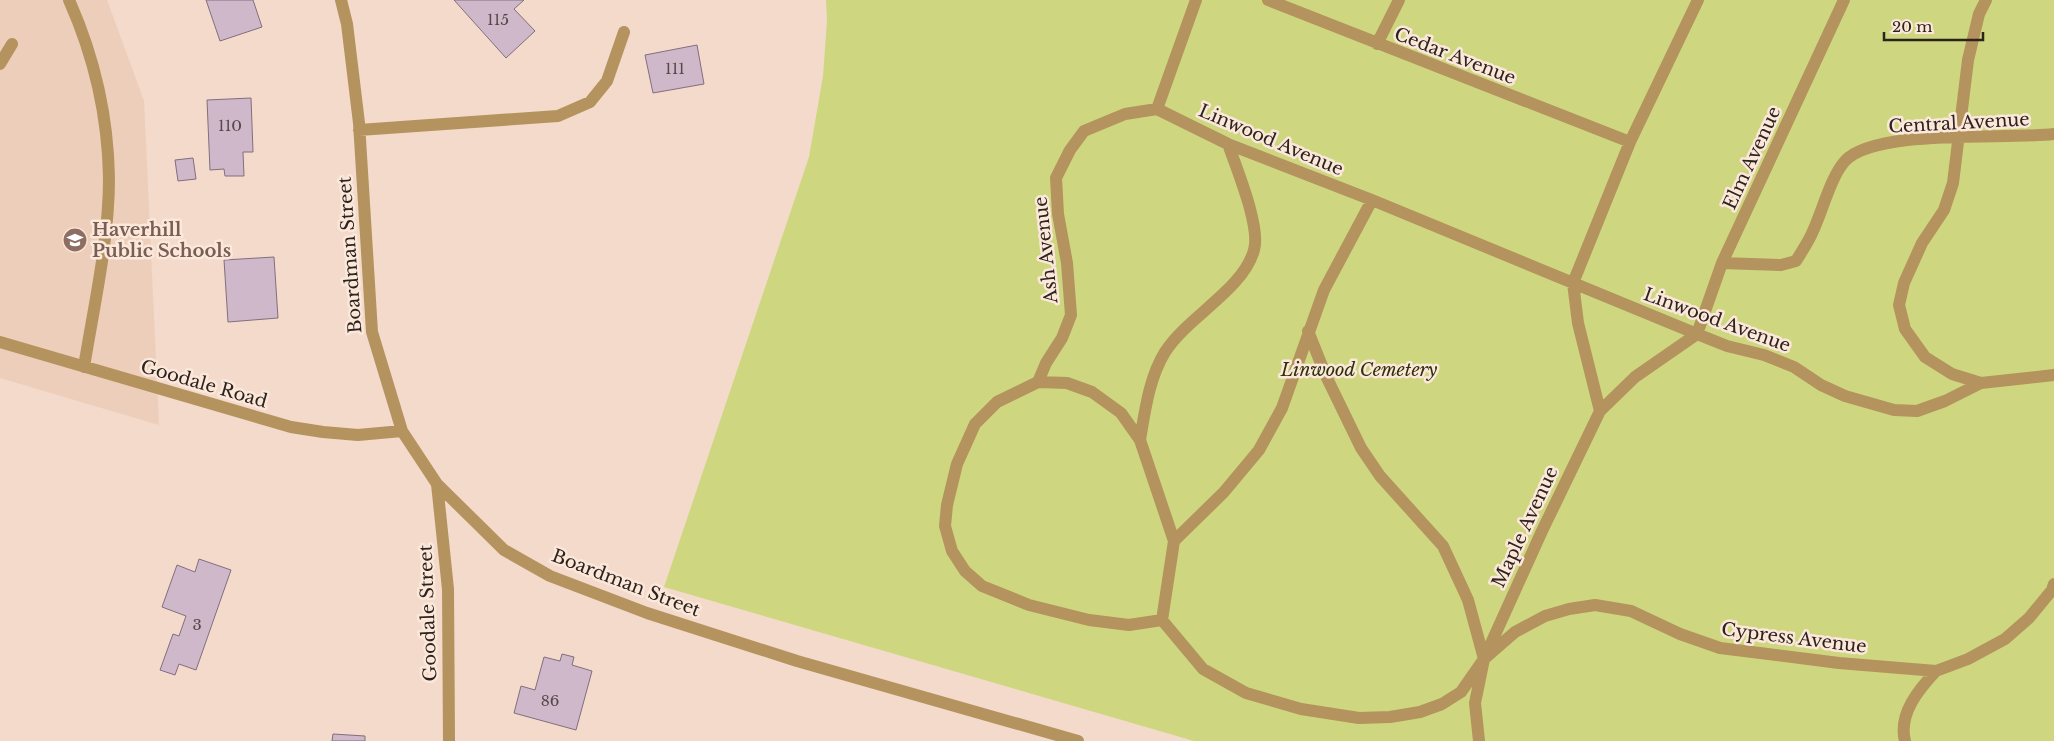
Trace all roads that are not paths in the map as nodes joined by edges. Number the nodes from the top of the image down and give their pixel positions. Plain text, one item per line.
1 (70, 0) edge
2 (341, 0) edge
3 (1196, 0) edge
4 (1268, 0) edge
5 (1399, 0) edge
6 (1698, 0) edge
7 (1844, 0) edge
8 (1986, 0) edge
9 (624, 32) dead end
10 (12, 44) dead end
11 (1377, 44) junction
12 (0, 64) edge
13 (1157, 110) junction
14 (359, 130) junction
15 (2054, 134) edge
16 (1959, 137) junction
17 (1630, 142) junction
18 (1228, 144) junction
19 (1372, 200) junction
20 (1722, 263) junction
21 (1573, 283) junction
22 (1308, 331) junction
23 (1697, 334) junction
24 (0, 342) edge
25 (84, 368) junction
26 (2054, 375) edge
27 (1038, 382) junction
28 (1981, 382) junction
29 (1600, 411) junction
30 (402, 431) junction
31 (1140, 440) junction
32 (437, 484) junction
33 (1174, 541) junction
34 (2054, 584) edge
35 (1162, 620) junction
36 (1484, 659) junction
37 (1936, 671) junction
38 (449, 741) edge
39 (1078, 741) edge
40 (1479, 741) edge
41 (1905, 741) edge

1 - 25 street
2 - 14 street, Boardman Street
3 - 13 street
4 - 11 street, Cedar Avenue
5 - 11 street
6 - 17 street
7 - 20 street, Elm Avenue
8 - 16 street
9 - 14 street
10 - 12 street
11 - 17 street, Cedar Avenue
13 - 18 street, Linwood Avenue
13 - 27 street, Ash Avenue
14 - 30 street, Boardman Street
15 - 16 street, Central Avenue
16 - 20 street, Central Avenue
16 - 28 street
17 - 21 street
18 - 19 street, Linwood Avenue
18 - 31 street
19 - 21 street, Linwood Avenue
19 - 22 street
20 - 23 street, Elm Avenue
21 - 23 street, Linwood Avenue
21 - 29 street
22 - 33 street
22 - 36 street
23 - 28 street, Linwood Avenue
23 - 29 street, Maple Avenue
24 - 25 street, Goodale Road
25 - 30 street, Goodale Road
26 - 28 street, Linwood Avenue
27 - 31 street
27 - 35 street
29 - 36 street, Maple Avenue
30 - 32 street, Boardman Street
31 - 33 street
32 - 38 street, Goodale Street
32 - 39 street, Boardman Street
33 - 35 street
34 - 37 street, Cypress Avenue
35 - 36 street
36 - 37 street, Cypress Avenue
36 - 40 street
37 - 41 street, Cypress Avenue

